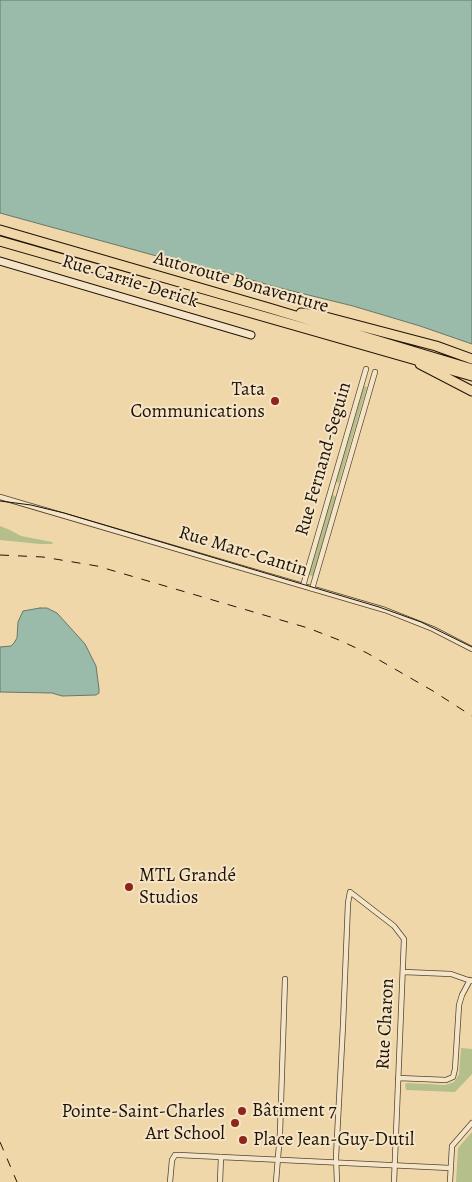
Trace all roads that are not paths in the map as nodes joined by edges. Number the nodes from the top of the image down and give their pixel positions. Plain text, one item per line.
1 (0, 230) edge
2 (0, 241) edge
3 (0, 261) edge
4 (269, 308) junction
5 (251, 335) dead end
6 (409, 357) junction
7 (472, 359) edge
8 (472, 368) edge
9 (366, 369) dead end
10 (375, 372) dead end
11 (472, 376) edge
12 (472, 392) edge
13 (0, 497) edge
14 (304, 586) junction
15 (312, 589) junction
16 (472, 648) edge
17 (404, 972) junction
18 (285, 979) dead end
19 (471, 981) edge
20 (398, 1078) junction
21 (472, 1124) edge
22 (221, 1157) junction
23 (277, 1160) junction
24 (336, 1162) junction
25 (394, 1166) junction
26 (450, 1168) junction
27 (170, 1182) edge
28 (220, 1182) edge
29 (276, 1182) edge
30 (337, 1182) edge
31 (394, 1182) edge
32 (450, 1182) edge

1 - 4 highway, Autoroute Bonaventure
2 - 6 highway, Autoroute Bonaventure
3 - 5 street, Rue Carrie-Derick
4 - 7 highway
4 - 8 highway, Autoroute Bonaventure
6 - 11 highway, Autoroute Bonaventure
6 - 12 highway
9 - 14 street, Rue Fernand-Seguin
10 - 15 street, Rue Fernand-Seguin
13 - 14 street, Rue Marc-Cantin
14 - 15 street, Rue Marc-Cantin
15 - 16 street, Rue Marc-Cantin
17 - 19 street
17 - 20 street, Rue Charon
17 - 24 street, Rue Charon
18 - 23 street
19 - 20 street
20 - 25 street, Rue Charon
21 - 26 street
22 - 23 street
22 - 27 street
22 - 28 street
23 - 24 street
23 - 29 street
24 - 25 street
24 - 30 street
25 - 26 street
25 - 31 street, Rue Charon
26 - 32 street

